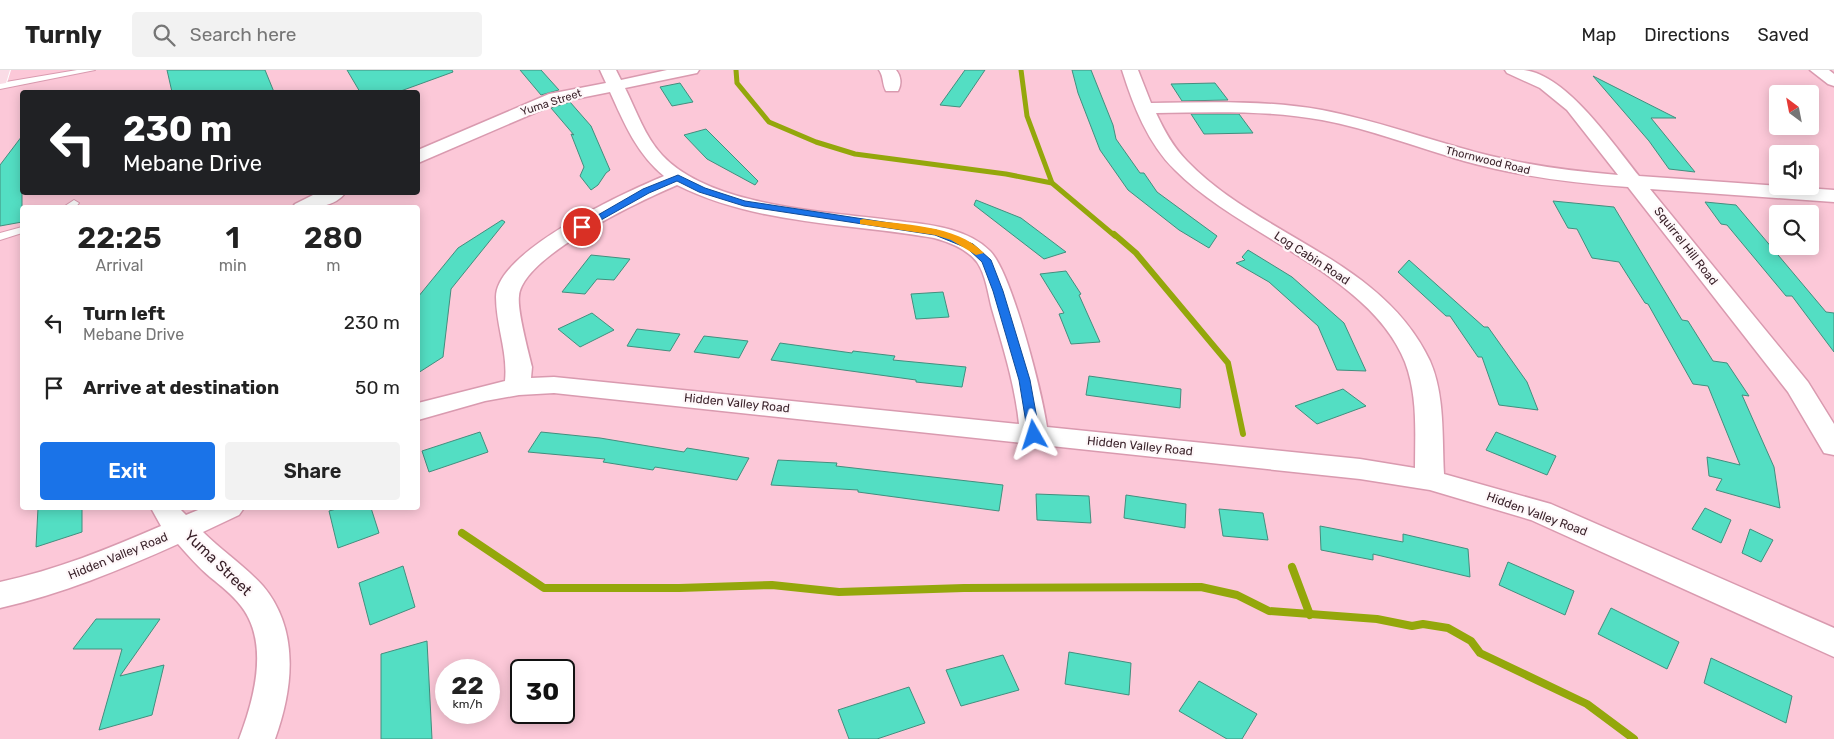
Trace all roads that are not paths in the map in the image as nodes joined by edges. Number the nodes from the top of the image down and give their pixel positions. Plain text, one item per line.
1 (2, 70) edge
2 (91, 70) edge
3 (691, 70) edge
4 (887, 70) edge
5 (1130, 70) edge
6 (1513, 70) edge
7 (1818, 70) edge
8 (612, 77) edge
9 (0, 79) edge
10 (1834, 81) edge
11 (0, 86) edge
12 (892, 88) dead end
13 (1146, 108) junction
14 (420, 156) edge
15 (678, 178) junction
16 (1635, 182) junction
17 (330, 195) edge
18 (1834, 196) edge
19 (308, 205) edge
20 (20, 231) edge
21 (0, 237) edge
22 (517, 386) junction
23 (420, 411) edge
24 (1034, 435) junction
25 (1834, 446) edge
26 (1430, 480) junction
27 (219, 510) edge
28 (174, 519) edge
29 (1, 596) edge
30 (1834, 643) edge
31 (257, 739) edge

1 - 9 main road
2 - 11 lane
3 - 8 street, Yuma Street
4 - 12 street
5 - 13 street, Log Cabin Road
6 - 16 street, Squirrel Hill Road
7 - 10 street
8 - 14 street, Yuma Street
8 - 15 street
13 - 16 street, Thornwood Road
13 - 26 street, Log Cabin Road
15 - 22 street
15 - 24 street
16 - 18 street, Thornwood Road
16 - 25 street, Squirrel Hill Road
17 - 19 street
20 - 21 lane
22 - 23 street, Hidden Valley Road
22 - 24 street, Hidden Valley Road
24 - 26 street, Hidden Valley Road
26 - 30 street, Hidden Valley Road
27 - 28 street, Hidden Valley Road
28 - 29 street, Hidden Valley Road
28 - 31 street, Yuma Street

